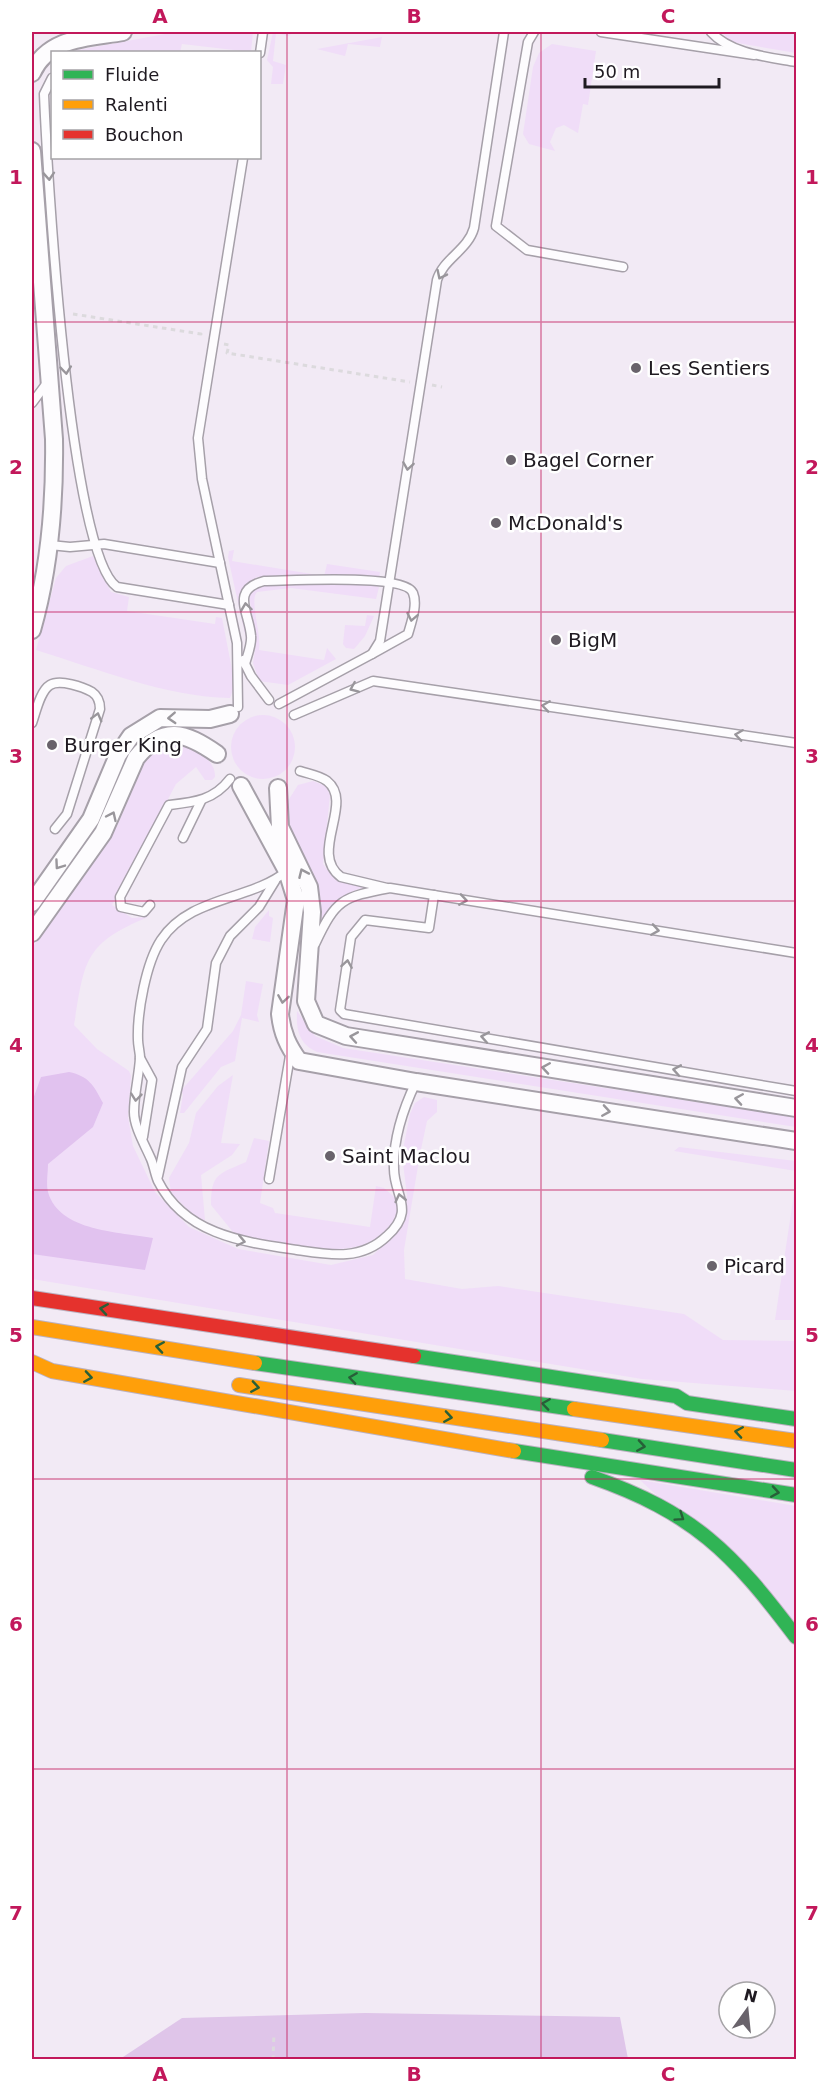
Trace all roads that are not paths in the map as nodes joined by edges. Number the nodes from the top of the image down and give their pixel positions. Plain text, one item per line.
1 (123, 32) edge
2 (263, 32) edge
3 (504, 32) edge
4 (534, 32) edge
5 (601, 32) edge
6 (711, 32) edge
7 (260, 51) edge
8 (754, 55) junction
9 (33, 62) edge
10 (796, 62) edge
11 (51, 80) edge
12 (32, 151) edge
13 (243, 159) edge
14 (623, 267) dead end
15 (50, 380) junction
16 (32, 403) edge
17 (94, 544) junction
18 (50, 545) junction
19 (220, 563) junction
20 (390, 583) junction
21 (229, 605) junction
22 (32, 630) edge
23 (237, 644) junction
24 (372, 654) junction
25 (245, 664) junction
26 (269, 700) dead end
27 (279, 704) dead end
28 (234, 710) joint
29 (294, 715) dead end
30 (32, 723) edge
31 (796, 743) edge
32 (217, 754) dead end
33 (300, 771) dead end
34 (235, 782) joint
35 (278, 788) dead end
36 (201, 801) junction
37 (55, 829) dead end
38 (183, 838) dead end
39 (281, 876) junction
40 (390, 888) junction
41 (434, 895) junction
42 (32, 903) edge
43 (150, 905) dead end
44 (32, 933) edge
45 (311, 952) junction
46 (796, 953) edge
47 (291, 1050) junction
48 (140, 1057) junction
49 (416, 1082) junction
50 (796, 1091) edge
51 (796, 1108) edge
52 (142, 1140) junction
53 (796, 1141) edge
54 (269, 1179) dead end
55 (157, 1180) junction
56 (32, 1298) edge
57 (32, 1327) edge
58 (32, 1353) edge
59 (55, 1357) dead end
60 (32, 1362) edge
61 (220, 1382) dead end
62 (690, 1388) dead end
63 (676, 1396) junction
64 (796, 1419) edge
65 (796, 1441) edge
66 (530, 1454) junction
67 (796, 1470) edge
68 (796, 1495) edge
69 (796, 1637) edge

1 - 9 street
2 - 7 lane
3 -> 20 lane
4 - 14 lane
5 - 8 lane
6 - 8 lane
8 - 10 lane
11 -> 17 lane
12 - 15 street
13 - 19 lane
15 - 16 lane
15 - 18 street
17 - 18 lane
17 - 19 lane
17 - 21 lane
18 - 22 street
19 - 21 lane
20 - 24 lane
20 -> 24 lane
25 -> 20 lane
21 - 23 lane
23 - 25 lane
23 - 28 lane
24 - 27 lane
25 - 26 lane
28 -> 42 street
31 -> 29 lane
37 -> 30 lane
44 -> 32 street
33 - 40 lane
34 - 36 lane
34 - 39 street
45 -> 35 street
36 - 38 lane
36 - 43 lane
39 -> 47 street
39 - 48 lane
39 - 55 lane
40 - 41 lane
40 - 45 lane
41 -> 46 lane
50 -> 41 lane
51 -> 45 street
47 - 49 street
47 - 54 lane
48 -> 52 lane
48 - 52 lane
49 -> 53 street
55 -> 49 lane
52 - 55 lane
63 -> 56 highway
65 -> 57 highway
58 - 59 highway
60 -> 66 highway
61 -> 67 highway
62 - 63 highway
63 - 64 highway
66 -> 68 highway
66 -> 69 highway

